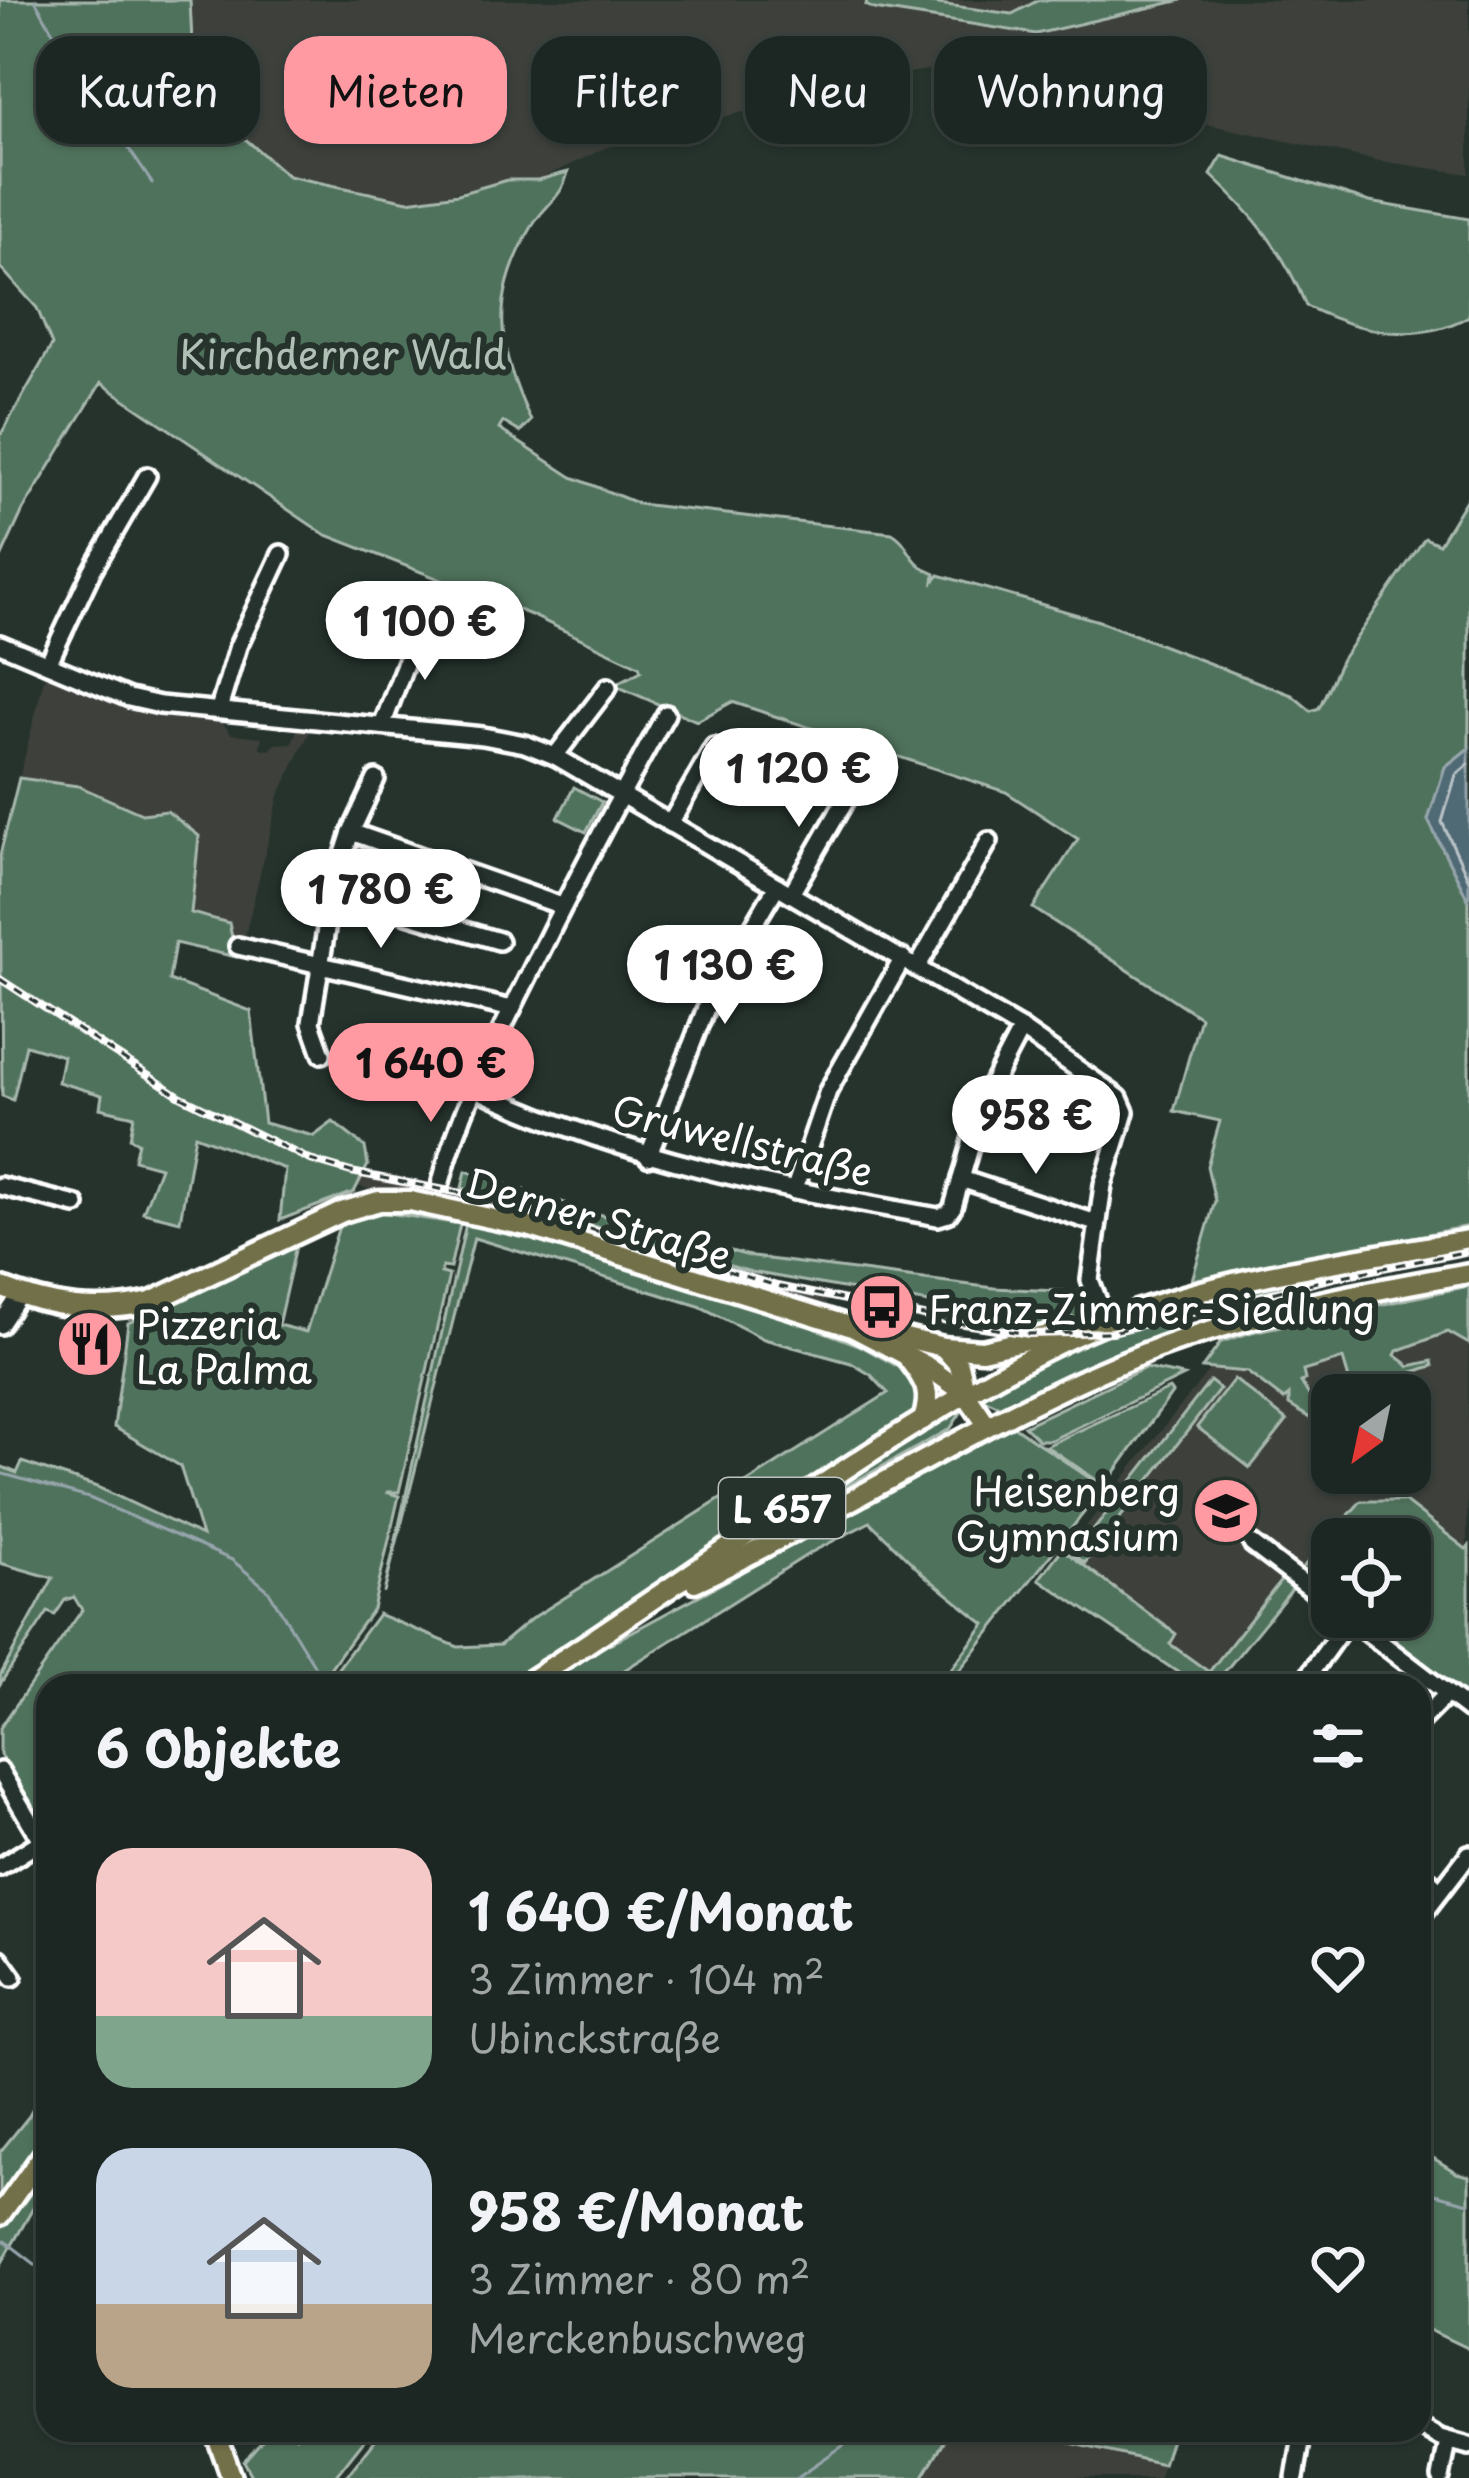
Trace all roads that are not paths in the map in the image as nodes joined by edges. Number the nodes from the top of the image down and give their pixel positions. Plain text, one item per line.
1 (146, 476) dead end
2 (281, 554) dead end
3 (421, 622) dead end
4 (0, 644) edge
5 (47, 664) junction
6 (608, 687) dead end
7 (220, 710) junction
8 (666, 714) dead end
9 (382, 726) junction
10 (714, 747) dead end
11 (555, 756) junction
12 (376, 779) dead end
13 (850, 792) dead end
14 (619, 794) junction
15 (670, 824) junction
16 (351, 832) junction
17 (989, 841) dead end
18 (784, 890) junction
19 (332, 892) junction
20 (562, 906) junction
21 (499, 941) dead end
22 (238, 946) dead end
23 (910, 962) junction
24 (322, 964) junction
25 (512, 1009) junction
26 (1021, 1029) junction
27 (322, 1054) dead end
28 (474, 1088) junction
29 (648, 1157) junction
30 (961, 1179) junction
31 (441, 1181) dead end
32 (0, 1186) edge
33 (794, 1190) junction
34 (76, 1205) dead end
35 (1096, 1222) junction
36 (1469, 1240) edge
37 (1469, 1273) edge
38 (0, 1287) edge
39 (20, 1295) junction
40 (1106, 1322) junction
41 (0, 1325) edge
42 (852, 1328) junction
43 (944, 1347) junction
44 (903, 1353) junction
45 (966, 1394) junction
46 (923, 1420) junction
47 (987, 1425) junction
48 (1252, 1544) dead end
49 (1311, 1589) edge
50 (648, 1605) junction
51 (1334, 1638) edge
52 (1374, 1638) edge
53 (541, 1674) edge
54 (1309, 1674) edge
55 (1422, 1674) edge
56 (1431, 1681) edge
57 (1448, 1694) junction
58 (1431, 1710) edge
59 (1469, 1710) edge
60 (0, 1771) edge
61 (36, 1831) edge
62 (36, 1850) edge
63 (1469, 1854) edge
64 (0, 1867) edge
65 (1431, 1882) edge
66 (1440, 1891) junction
67 (1431, 1903) edge
68 (0, 1959) edge
69 (13, 1977) dead end
70 (36, 2166) edge
71 (0, 2215) edge
72 (1431, 2432) edge
73 (1448, 2441) junction
74 (219, 2442) edge
75 (1301, 2442) edge
76 (1469, 2446) edge
77 (232, 2478) edge
78 (1295, 2478) edge
79 (1441, 2478) edge

1 - 5 street
2 - 7 street
3 - 9 street
4 - 5 street
5 - 7 street
6 - 11 street
7 - 9 street
8 - 14 street
9 - 11 street
10 - 15 street
11 - 14 street
12 - 16 street
13 - 18 street
14 - 15 street
14 - 20 street
15 - 18 street
16 - 19 street
16 - 20 street
17 - 23 street
18 - 23 street
18 - 29 street
19 - 21 street
19 - 24 street
20 - 25 street
22 - 24 street
23 - 26 street
23 - 33 street
24 - 25 street
24 - 27 street
25 - 28 street
26 - 30 street, Gruwellstraße
26 - 35 street
28 - 29 street, Gruwellstraße
28 - 31 street
29 - 33 street, Gruwellstraße
30 - 33 street, Gruwellstraße
30 - 35 street
32 - 34 street
35 - 40 street
36 - 40 main road
37 - 47 main road
38 - 39 main road, Derner Straße
39 - 41 street
39 - 42 main road, Derner Straße
40 - 43 main road
40 - 45 main road
42 - 43 main road
42 - 44 main road, Derner Straße
43 - 45 main road
44 - 45 main road, Derner Straße
44 - 46 main road
45 - 46 main road, L 657
45 - 47 main road
46 - 50 main road, L 657
47 - 50 main road, L 657
48 - 49 street
50 - 53 main road, L 657
51 - 54 street
52 - 55 street
56 - 57 street
57 - 58 street
57 - 59 street
60 - 61 street
62 - 64 street
63 - 66 street
65 - 66 street
66 - 67 street
68 - 69 street
70 - 71 main road
72 - 73 street
73 - 76 street
73 - 79 street
74 - 77 main road
75 - 78 street

